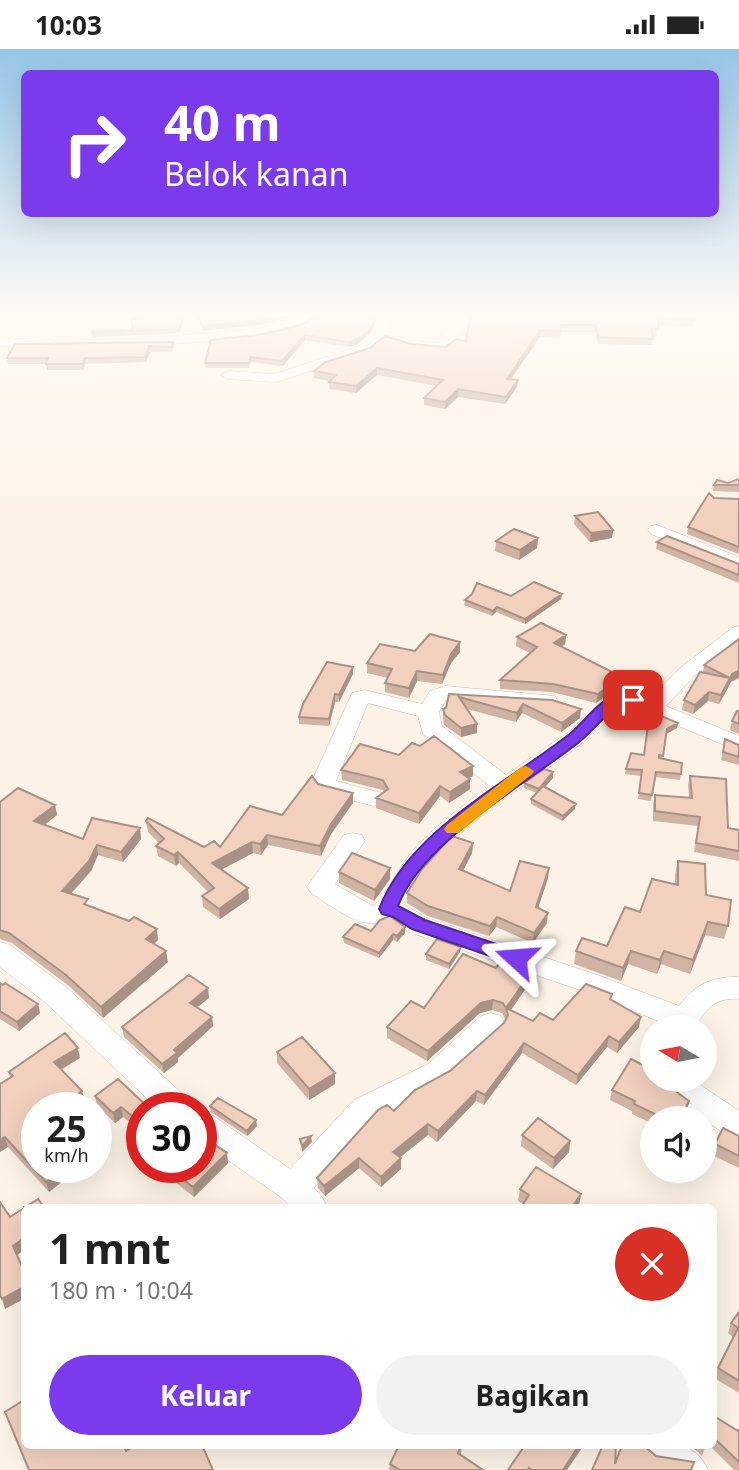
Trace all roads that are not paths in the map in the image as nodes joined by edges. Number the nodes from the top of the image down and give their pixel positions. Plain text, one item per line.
1 (657, 530) dead end
2 (739, 563) edge
3 (739, 632) edge
4 (652, 708) junction
5 (428, 712) junction
6 (601, 714) junction
7 (739, 744) edge
8 (505, 786) junction
9 (374, 798) edge
10 (353, 841) dead end
11 (388, 909) junction
12 (0, 952) edge
13 (739, 988) edge
14 (664, 1015) edge
15 (688, 1015) edge
16 (491, 1024) dead end
17 (160, 1092) edge
18 (688, 1092) edge
19 (739, 1127) edge
20 (217, 1136) edge
21 (302, 1198) edge
22 (656, 1449) edge
23 (689, 1470) edge

1 - 2 street
3 - 4 street
4 - 6 street
4 - 7 street
5 - 6 street
5 - 8 street
5 - 9 street
6 - 8 street
8 - 11 street
10 - 11 street
11 - 14 street
12 - 17 street
13 - 15 street
16 - 21 street
18 - 19 street
20 - 21 street
22 - 23 street

